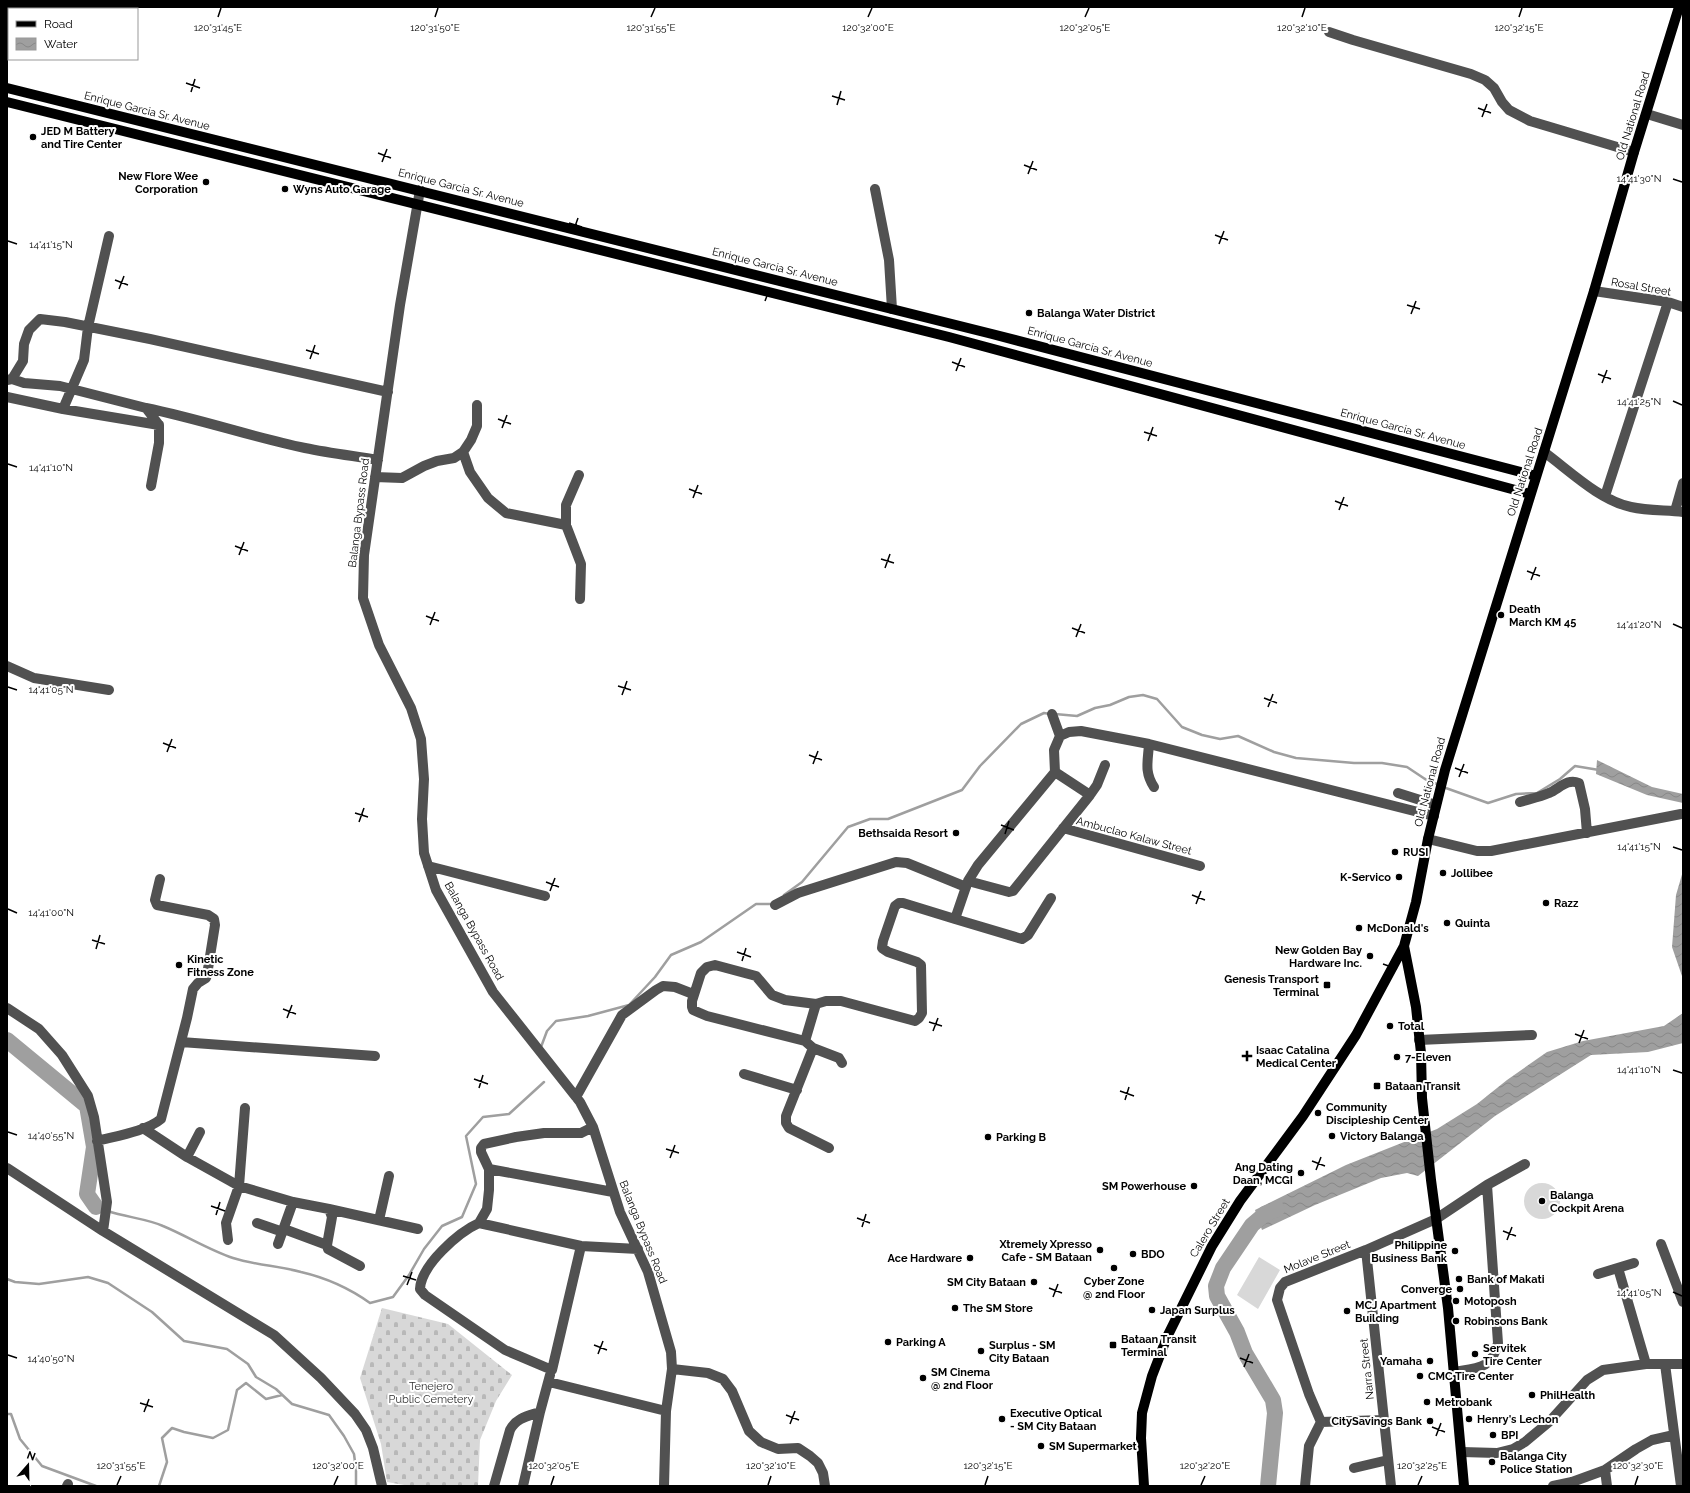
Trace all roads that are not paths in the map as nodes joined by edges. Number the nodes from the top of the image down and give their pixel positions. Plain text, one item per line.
1 (1679, 7) edge
2 (1329, 32) dead end
3 (7, 88) edge
4 (47, 98) junction
5 (7, 102) edge
6 (45, 111) junction
7 (1647, 114) junction
8 (1683, 125) edge
9 (1634, 152) junction
10 (875, 188) dead end
11 (420, 190) junction
12 (417, 205) junction
13 (109, 236) dead end
14 (1594, 291) junction
15 (1668, 302) junction
16 (1683, 307) edge
17 (892, 309) junction
18 (951, 324) junction
19 (88, 327) junction
20 (949, 338) junction
21 (10, 380) edge
22 (72, 390) junction
23 (388, 392) junction
24 (7, 397) edge
25 (477, 405) dead end
26 (146, 408) junction
27 (63, 409) junction
28 (159, 425) junction
29 (463, 452) junction
30 (1544, 452) junction
31 (378, 460) junction
32 (579, 475) dead end
33 (1536, 476) junction
34 (375, 477) junction
35 (1683, 483) edge
36 (151, 486) dead end
37 (1530, 494) junction
38 (1605, 496) junction
39 (1679, 512) edge
40 (566, 525) junction
41 (580, 599) dead end
42 (7, 666) edge
43 (109, 690) dead end
44 (1052, 714) dead end
45 (1060, 736) junction
46 (1149, 744) junction
47 (1105, 765) dead end
48 (1055, 772) junction
49 (1154, 787) dead end
50 (1398, 793) dead end
51 (1090, 795) junction
52 (1520, 802) dead end
53 (1436, 805) junction
54 (1681, 814) dead end
55 (1434, 816) junction
56 (1063, 828) junction
57 (1588, 833) junction
58 (1428, 839) junction
59 (428, 866) junction
60 (1200, 866) dead end
61 (160, 880) dead end
62 (967, 884) junction
63 (545, 896) dead end
64 (1051, 898) dead end
65 (775, 905) dead end
66 (955, 919) junction
67 (1404, 946) junction
68 (693, 994) junction
69 (816, 1004) junction
70 (7, 1008) edge
71 (1532, 1035) dead end
72 (1419, 1040) junction
73 (805, 1041) junction
74 (181, 1042) junction
75 (813, 1048) junction
76 (375, 1056) dead end
77 (842, 1063) dead end
78 (744, 1074) dead end
79 (797, 1090) junction
80 (576, 1097) junction
81 (245, 1108) dead end
82 (593, 1127) junction
83 (143, 1128) junction
84 (200, 1132) dead end
85 (97, 1141) junction
86 (830, 1148) dead end
87 (187, 1157) junction
88 (1525, 1164) dead end
89 (7, 1168) edge
90 (489, 1170) junction
91 (389, 1176) dead end
92 (1487, 1185) junction
93 (239, 1186) junction
94 (613, 1192) junction
95 (293, 1202) junction
96 (329, 1209) junction
97 (1436, 1219) junction
98 (379, 1220) junction
99 (479, 1223) junction
100 (257, 1224) dead end
101 (418, 1228) dead end
102 (283, 1230) junction
103 (103, 1231) junction
104 (228, 1240) dead end
105 (278, 1244) dead end
106 (1661, 1244) dead end
107 (327, 1245) junction
108 (581, 1246) junction
109 (638, 1249) junction
110 (1366, 1250) junction
111 (1634, 1263) dead end
112 (360, 1266) dead end
113 (1618, 1268) junction
114 (1598, 1274) dead end
115 (1683, 1302) edge
116 (1646, 1364) junction
117 (1664, 1364) junction
118 (1683, 1364) edge
119 (672, 1369) junction
120 (552, 1370) junction
121 (1454, 1372) junction
122 (549, 1382) junction
123 (666, 1411) junction
124 (540, 1412) junction
125 (1384, 1420) junction
126 (1321, 1422) junction
127 (1674, 1435) junction
128 (1462, 1452) junction
129 (1388, 1460) junction
130 (1354, 1468) dead end
131 (1605, 1470) junction
132 (382, 1486) edge
133 (494, 1486) edge
134 (523, 1486) edge
135 (664, 1486) edge
136 (825, 1486) edge
137 (1144, 1486) edge
138 (1305, 1486) edge
139 (1391, 1486) edge
140 (1464, 1486) edge
141 (1553, 1486) edge
142 (1607, 1486) edge
143 (1681, 1486) edge

1 - 7 main road, Old National Road
2 - 9 street
3 - 4 main road, Enrique Garcia Sr. Avenue
4 - 6 main road
4 - 11 main road, Enrique Garcia Sr. Avenue
5 - 6 main road
6 - 12 main road
7 - 8 street
7 - 9 main road, Old National Road
9 - 14 main road, Old National Road
10 - 17 street
11 - 12 street, Balanga Bypass Road
11 - 17 main road, Enrique Garcia Sr. Avenue
12 - 20 main road
12 - 23 street, Balanga Bypass Road
13 - 19 street
14 - 15 street, Rosal Street
14 - 30 main road, Old National Road
15 - 16 street, Rosal Street
15 - 38 street
17 - 18 main road, Enrique Garcia Sr. Avenue
18 - 20 main road
18 - 33 main road, Enrique Garcia Sr. Avenue
19 - 21 street
19 - 22 street
19 - 23 street
20 - 37 main road
21 - 22 street
22 - 26 street
22 - 27 street
23 - 31 street, Balanga Bypass Road
24 - 27 street
25 - 29 street
26 - 28 street
26 - 31 street
27 - 28 street
28 - 36 street
29 - 34 street
29 - 40 street
30 - 33 main road, Old National Road
30 - 38 street
31 - 34 street, Balanga Bypass Road
32 - 40 street
33 - 37 main road, Old National Road
34 - 59 street, Balanga Bypass Road
35 - 39 street
37 - 53 main road, Old National Road
38 - 39 street
40 - 41 street
42 - 43 street
44 - 45 street
45 - 46 street
45 - 48 street
46 - 49 street
46 - 55 street
47 - 51 street
48 - 51 street
48 - 62 street
50 - 53 street
51 - 56 street
52 - 57 street
53 - 55 main road, Old National Road
54 - 57 street
55 - 58 main road, Old National Road
56 - 60 street, Ambuclao Kalaw Street
56 - 62 street
57 - 58 street
58 - 67 main road, Old National Road
59 - 63 street
59 - 80 street, Balanga Bypass Road
61 - 74 street
62 - 65 street
62 - 66 street
64 - 66 street
66 - 69 street
67 - 72 main road
67 - 137 main road, Calero Street
68 - 69 street
68 - 73 street
68 - 80 street
69 - 73 street
70 - 85 street
71 - 72 street
72 - 97 main road
73 - 75 street
74 - 76 street
74 - 83 street
75 - 77 street
75 - 79 street
78 - 79 street
79 - 86 street
80 - 82 street, Balanga Bypass Road
81 - 93 street
82 - 90 street
82 - 94 street, Balanga Bypass Road
83 - 85 street
83 - 87 street
84 - 87 street
85 - 103 street
87 - 93 street
88 - 92 street, Molave Street
89 - 103 street
90 - 94 street
90 - 99 street
91 - 98 street
92 - 97 street, Molave Street
92 - 121 street
93 - 95 street
93 - 104 street
94 - 109 street, Balanga Bypass Road
95 - 96 street
95 - 102 street
96 - 98 street
96 - 107 street
97 - 110 street, Molave Street
97 - 121 main road
98 - 101 street
99 - 108 street
99 - 120 street
100 - 102 street
102 - 105 street
102 - 107 street
103 - 132 street
106 - 115 street
107 - 112 street
108 - 109 street
108 - 120 street
109 - 119 street, Balanga Bypass Road
110 - 125 street, Narra Street
110 - 126 street, Molave Street
111 - 113 street
113 - 114 street
113 - 116 street
116 - 117 street
116 - 128 street
117 - 118 street
117 - 127 street
119 - 123 street, Balanga Bypass Road
119 - 136 street
120 - 122 street
121 - 128 main road
122 - 123 street
122 - 124 street
123 - 135 street, Balanga Bypass Road
124 - 133 street
124 - 134 street
125 - 126 street
125 - 129 street, Narra Street
126 - 138 street
127 - 131 street
127 - 143 street
128 - 140 main road
129 - 130 street
129 - 139 street, Narra Street
131 - 141 street
131 - 142 street

